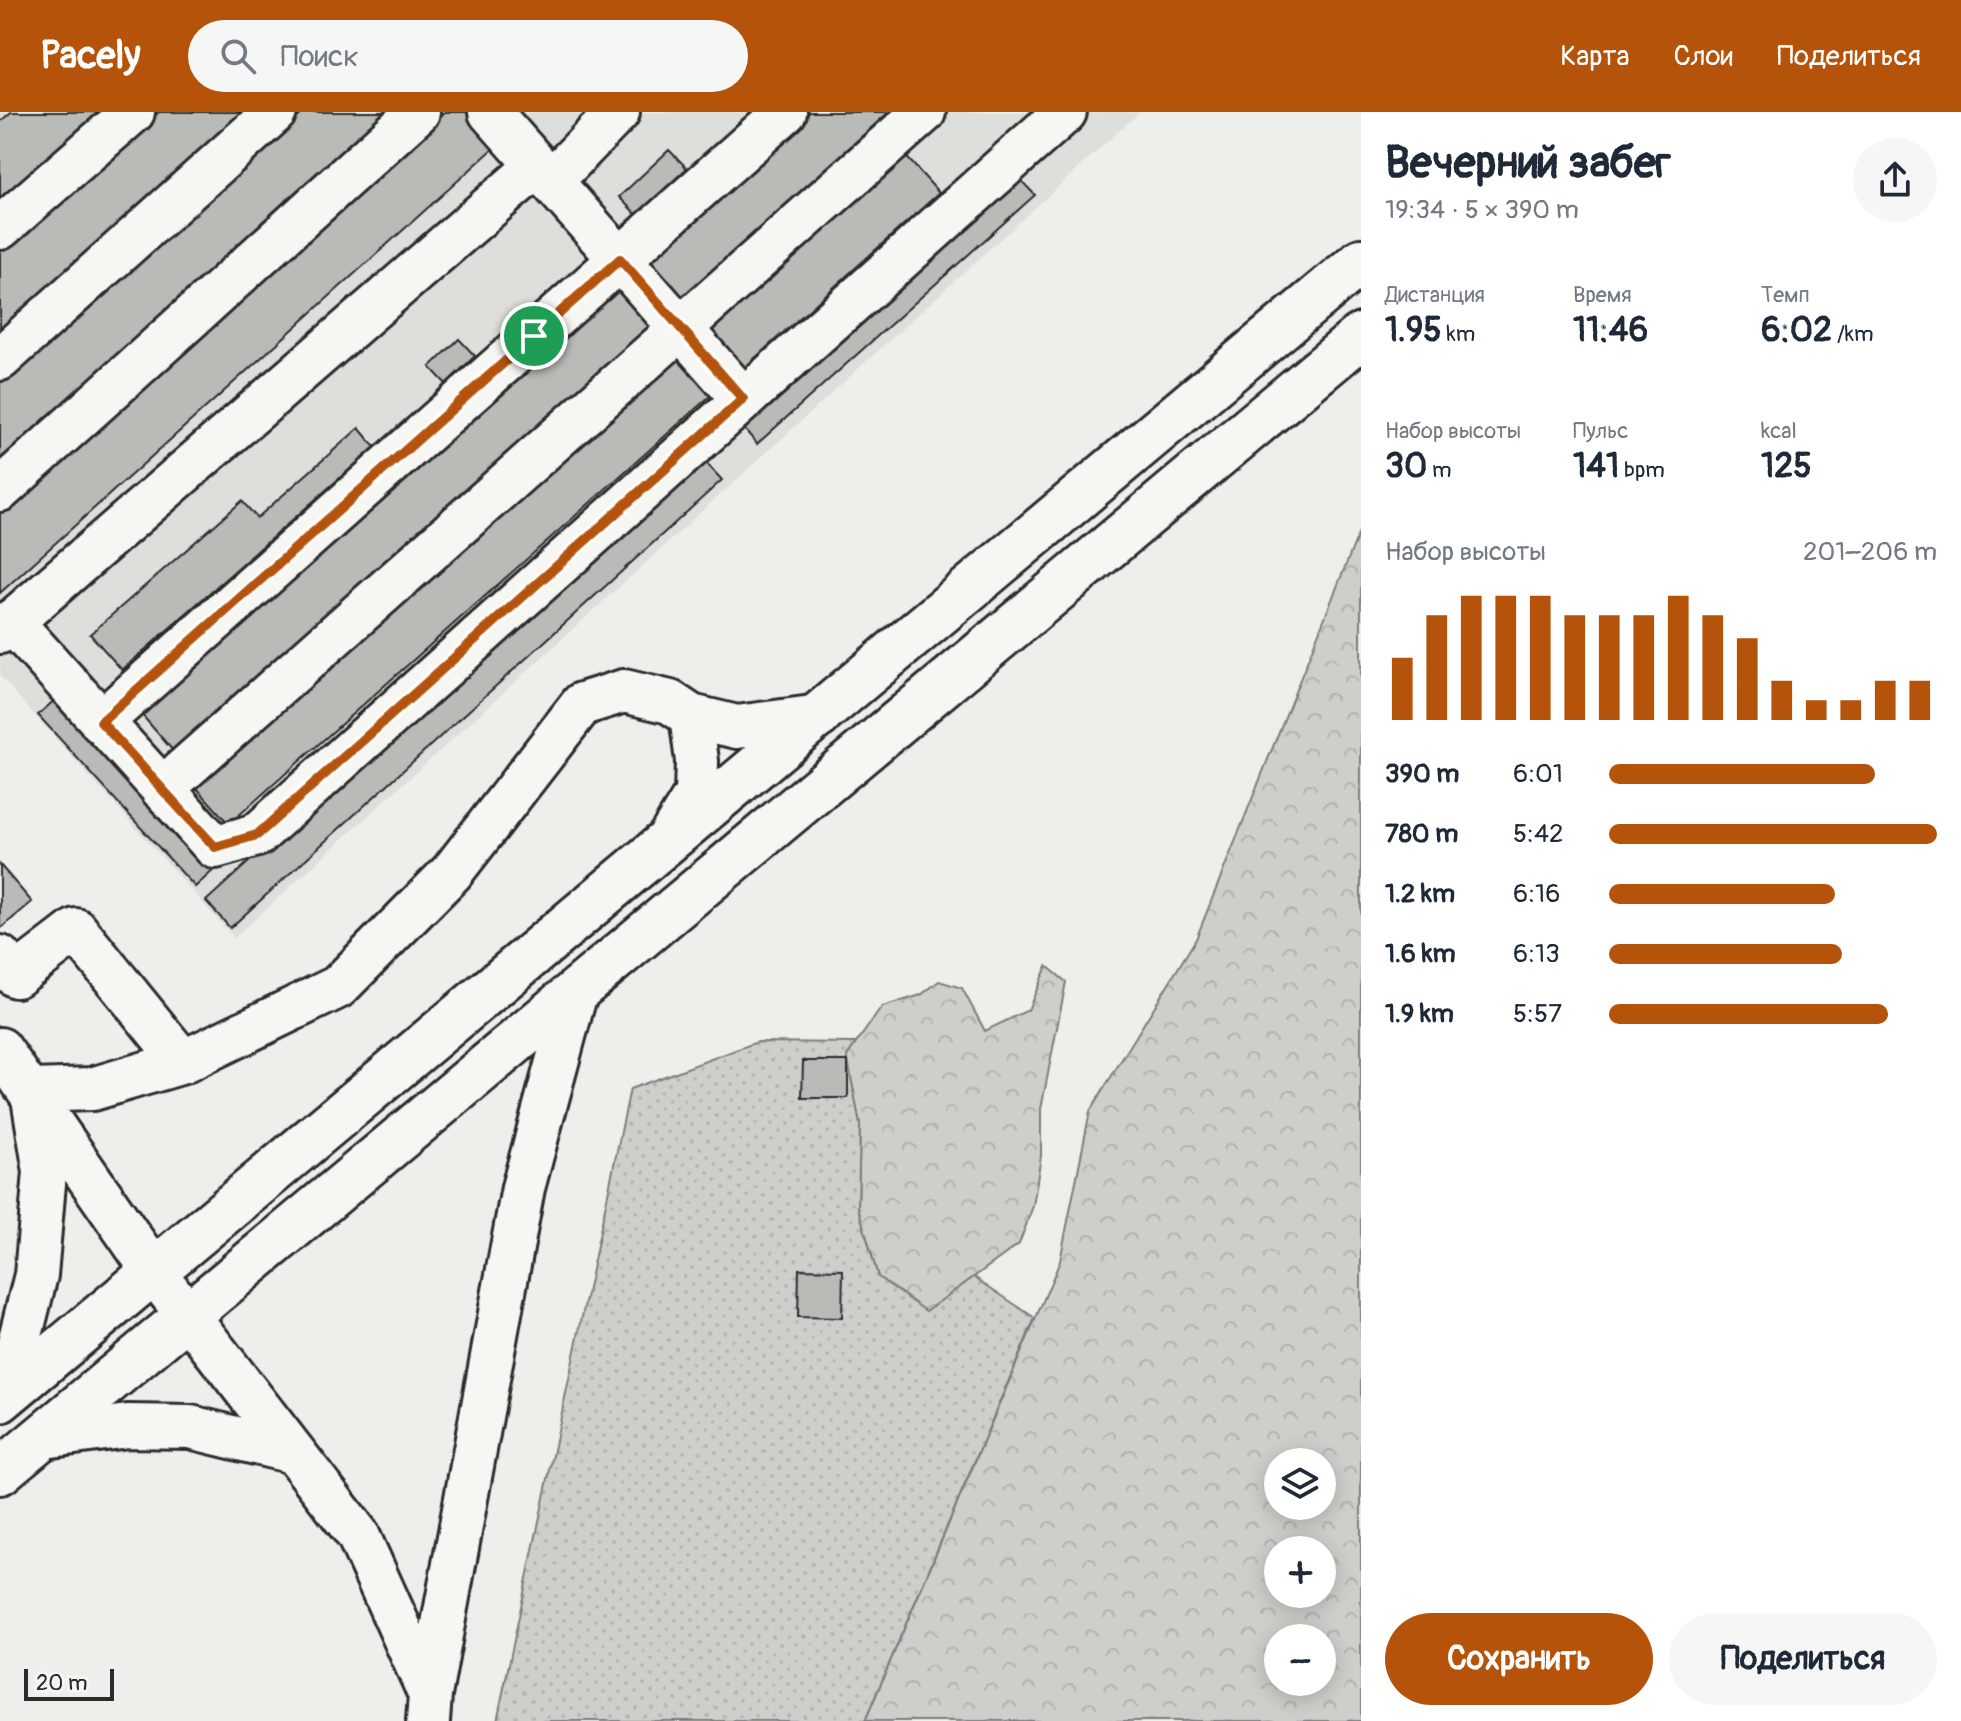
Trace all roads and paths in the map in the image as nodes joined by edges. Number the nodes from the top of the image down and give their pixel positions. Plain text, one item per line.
1 (133, 112) edge
2 (275, 112) edge
3 (418, 112) edge
4 (490, 112) edge
5 (618, 112) edge
6 (785, 112) edge
7 (924, 112) edge
8 (1065, 112) edge
9 (544, 173) junction
10 (0, 228) edge
11 (620, 259) junction
12 (1361, 261) edge
13 (680, 328) junction
14 (1361, 336) edge
15 (0, 359) edge
16 (743, 399) junction
17 (0, 490) edge
18 (6, 626) edge
19 (691, 716) junction
20 (820, 716) junction
21 (101, 722) junction
22 (162, 789) junction
23 (663, 847) junction
24 (0, 957) edge
25 (576, 992) junction
26 (0, 1049) edge
27 (183, 1062) junction
28 (32, 1091) junction
29 (154, 1272) junction
30 (188, 1316) junction
31 (3, 1397) edge
32 (44, 1437) junction
33 (293, 1452) junction
34 (0, 1472) edge
35 (429, 1708) edge

1 - 10 street
2 - 15 street
3 - 17 street
4 - 9 street
5 - 9 street
6 - 11 street
7 - 13 street
8 - 16 street
9 - 11 street
9 - 18 street
11 - 13 street
11 - 21 street
12 - 20 highway
13 - 16 street
13 - 22 street
14 - 25 highway
16 - 22 street
18 - 21 street
19 - 20 street
19 - 23 street
19 - 27 street
20 - 23 highway
21 - 22 street
23 - 29 highway
24 - 27 street
25 - 30 highway
25 - 35 street
26 - 28 street
27 - 28 street
28 - 29 street
28 - 31 street
29 - 30 street
29 - 31 highway
30 - 32 highway
30 - 33 street
32 - 33 street
32 - 34 highway
33 - 35 street

